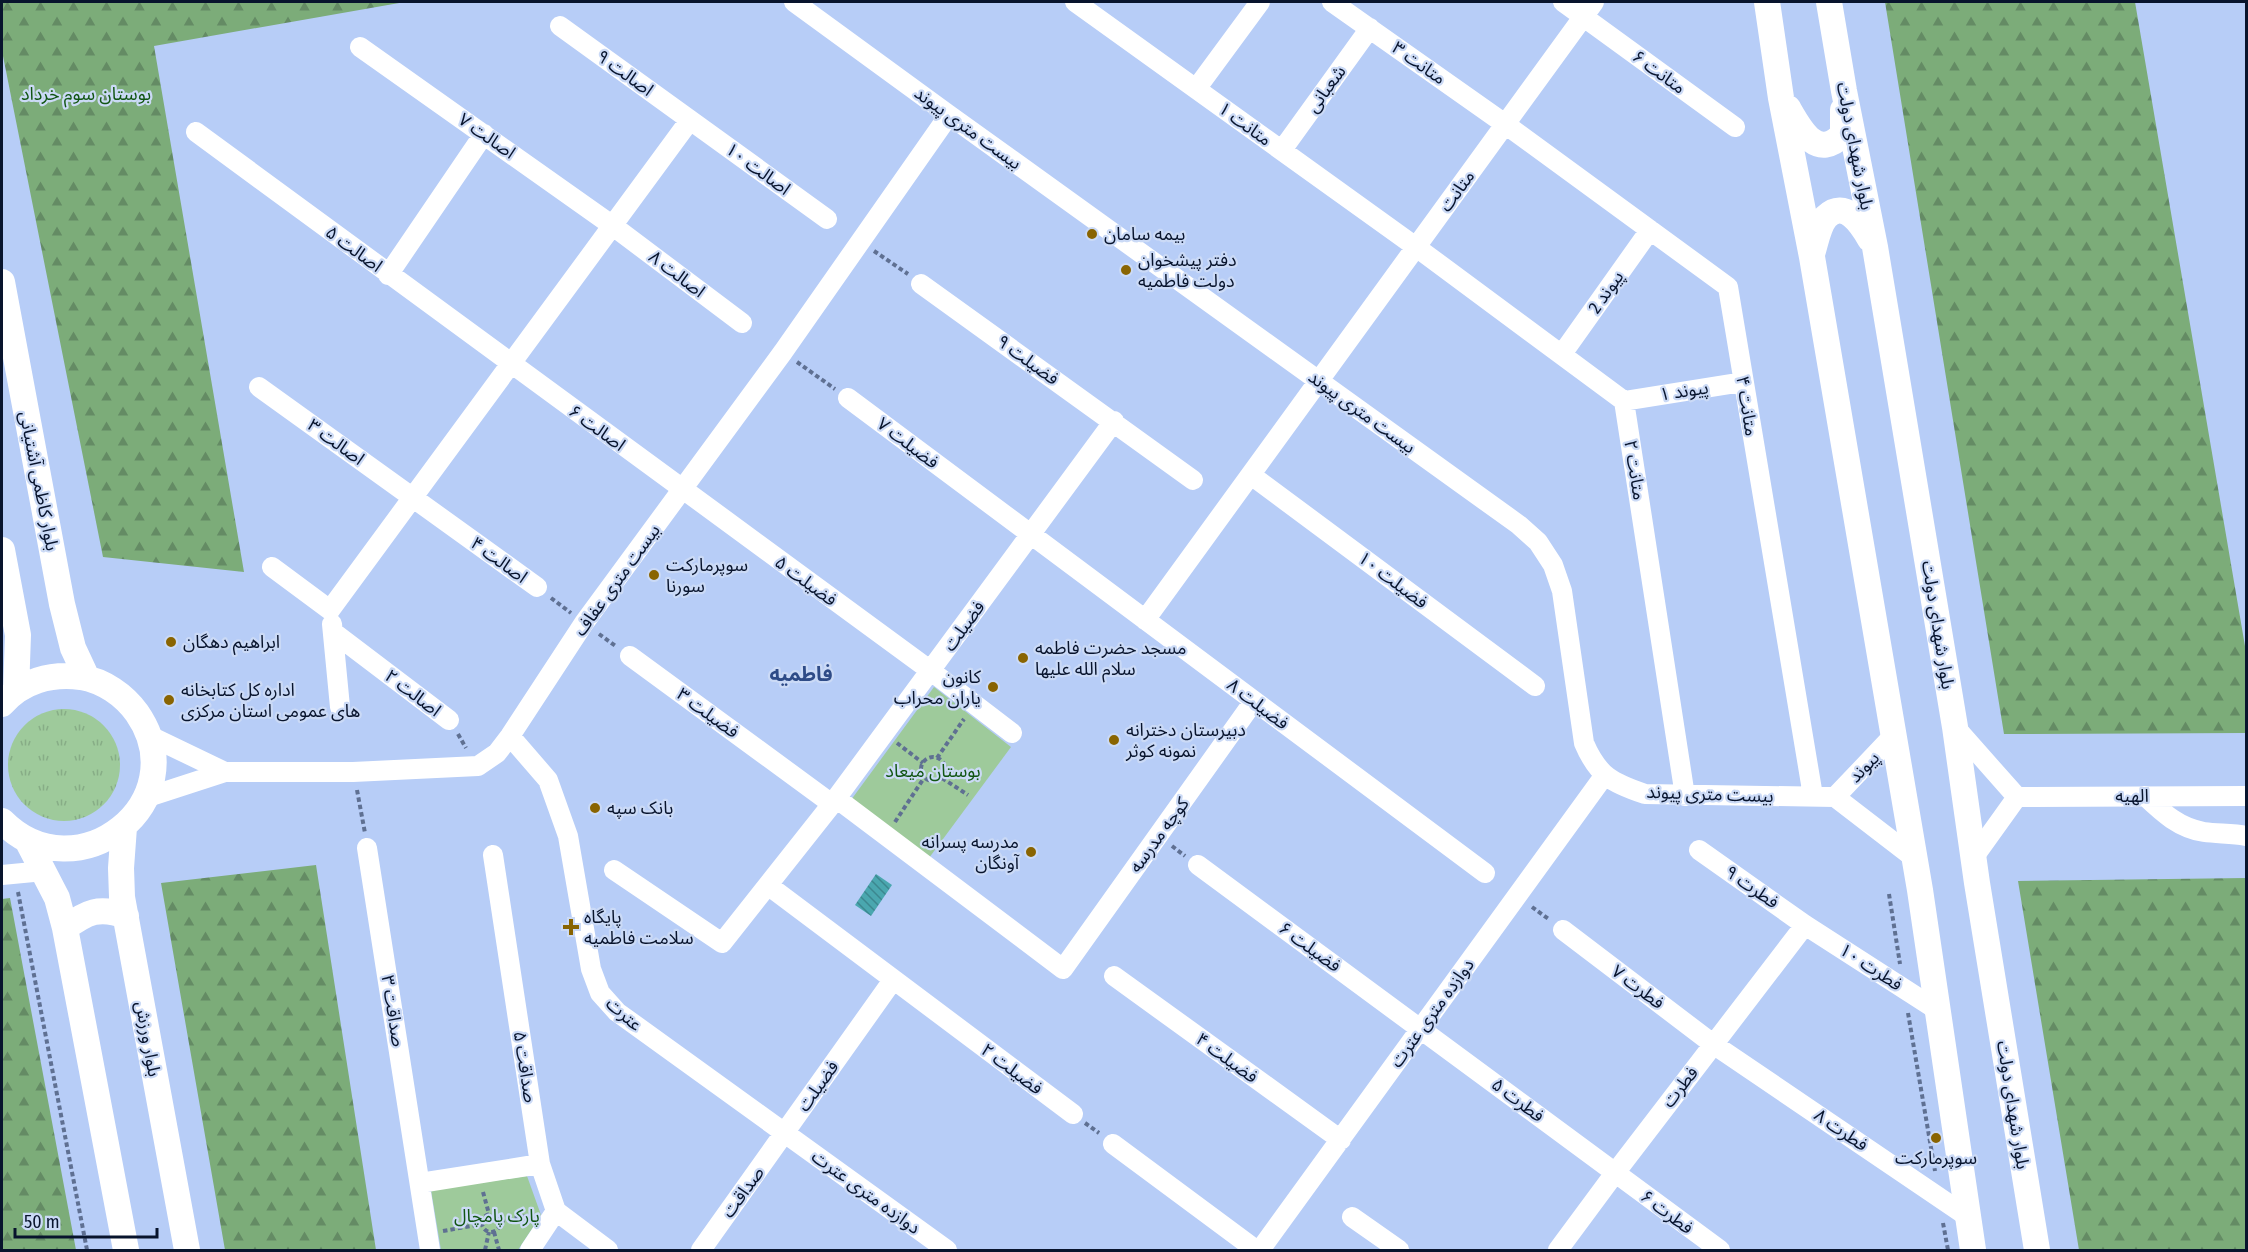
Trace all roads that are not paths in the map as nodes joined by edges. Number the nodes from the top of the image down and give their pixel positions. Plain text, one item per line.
1 (794, 2) edge
2 (1075, 2) edge
3 (1260, 2) edge
4 (1332, 2) edge
5 (1563, 2) edge
6 (1767, 2) edge
7 (1829, 2) edge
8 (1589, 9) edge
9 (560, 26) dead end
10 (1370, 28) junction
11 (360, 47) dead end
12 (1196, 89) junction
13 (1844, 91) junction
14 (1781, 98) junction
15 (949, 116) junction
16 (690, 120) junction
17 (1505, 124) junction
18 (1735, 127) dead end
19 (196, 132) dead end
20 (484, 134) junction
21 (1282, 150) junction
22 (827, 219) dead end
23 (613, 226) junction
24 (1650, 230) junction
25 (1416, 247) junction
26 (1875, 247) junction
27 (1812, 257) junction
28 (388, 275) junction
29 (2, 282) edge
30 (921, 284) road end
31 (742, 323) dead end
32 (1562, 354) junction
33 (511, 366) junction
34 (1319, 380) junction
35 (1743, 382) junction
36 (259, 387) dead end
37 (848, 398) road end
38 (1624, 401) junction
39 (1114, 421) junction
40 (1251, 475) junction
41 (1193, 480) dead end
42 (682, 490) junction
43 (413, 498) junction
44 (1031, 535) junction
45 (2, 550) edge
46 (272, 567) dead end
47 (537, 587) road end
48 (330, 610) junction
49 (1145, 620) junction
50 (333, 632) junction
51 (630, 656) road end
52 (931, 671) junction
53 (87, 678) junction
54 (1535, 686) dead end
55 (9, 697) edge
56 (1254, 701) junction
57 (340, 707) dead end
58 (449, 720) road end
59 (1955, 727) junction
60 (1012, 733) dead end
61 (148, 735) junction
62 (510, 736) junction
63 (1893, 736) junction
64 (225, 772) junction
65 (1604, 776) junction
66 (1685, 796) junction
67 (1813, 796) junction
68 (2017, 796) junction
69 (2145, 796) junction
70 (2247, 796) edge
71 (1835, 797) junction
72 (145, 798) junction
73 (834, 801) junction
74 (2, 821) edge
75 (124, 827) junction
76 (2247, 836) edge
77 (27, 840) junction
78 (368, 848) road end
79 (1699, 850) dead end
80 (493, 855) dead end
81 (1913, 857) junction
82 (1974, 857) junction
83 (1198, 865) road end
84 (614, 870) dead end
85 (44, 871) junction
86 (1485, 873) dead end
87 (6, 874) edge
88 (769, 886) junction
89 (126, 916) junction
90 (1804, 925) junction
91 (65, 928) junction
92 (1563, 930) road end
93 (1063, 969) joint
94 (1114, 976) dead end
95 (893, 980) junction
96 (1937, 1010) junction
97 (1422, 1028) junction
98 (1713, 1044) junction
99 (1073, 1114) road end
100 (785, 1134) junction
101 (1341, 1140) junction
102 (1113, 1144) road end
103 (540, 1164) junction
104 (1614, 1173) junction
105 (420, 1183) junction
106 (556, 1211) junction
107 (1352, 1217) dead end
108 (1968, 1217) junction
109 (429, 1242) edge
110 (1709, 1247) edge
111 (126, 1251) edge
112 (187, 1251) edge
113 (530, 1251) edge
114 (608, 1251) edge
115 (700, 1251) edge
116 (947, 1251) edge
117 (1258, 1251) edge
118 (1399, 1251) edge
119 (1558, 1251) edge
120 (1973, 1251) edge
121 (2037, 1251) edge

1 - 15 street, بیست متری پیوند
2 - 12 street, متانت ۱
3 - 12 street
4 - 10 street, متانت ۳
5 - 8 street, متانت ۶
6 - 14 main road
7 - 13 main road, بلوار شهدای دولت
8 - 17 street, متانت
8 - 18 street, متانت ۶
9 - 16 street, اصالت ۹
10 - 17 street, متانت ۳
10 - 21 street, شعبانی
11 - 20 street, اصالت ۷
12 - 21 street, متانت ۱
13 - 14 main road
13 - 26 main road, بلوار شهدای دولت
14 - 27 main road
15 - 34 street, بیست متری پیوند
15 - 42 street, بیست متری عفاف
16 - 22 street, اصالت ۱۰
16 - 23 street
17 - 24 street, متانت ۴
17 - 25 street, متانت
19 - 28 street, اصالت ۵
20 - 23 street, اصالت ۷
20 - 28 street
21 - 25 street, متانت ۱
23 - 31 street, اصالت ۸
23 - 33 street
24 - 32 street, پیوند 2
24 - 35 street, متانت ۴
25 - 32 street
25 - 34 street, متانت
26 - 27 main road
26 - 59 main road, بلوار شهدای دولت
27 - 63 main road
28 - 33 street, اصالت ۵
29 - 53 main road, بلوار کاظمی آشتیانی
30 - 39 street, فضیلت ۹
32 - 38 street
33 - 42 street, اصالت ۶
33 - 43 street
34 - 40 street
34 - 65 street, بیست متری پیوند
35 - 38 street, پیوند ۱
35 - 67 street, متانت ۴
36 - 43 street, اصالت ۳
37 - 44 street, فضیلت ۷
38 - 66 street, متانت ۲
39 - 41 street, فضیلت ۹
39 - 44 street, فضیلت
40 - 49 street
40 - 54 street, فضیلت ۱۰
42 - 52 street, فضیلت ۵
42 - 62 street, بیست متری عفاف
43 - 47 street, اصالت ۴
43 - 48 street
44 - 49 street, فضیلت ۸
44 - 52 street, فضیلت
45 - 55 main road
46 - 48 street
48 - 50 street
49 - 56 street, فضیلت ۸
50 - 57 street
50 - 58 street, اصالت ۲
51 - 73 street, فضیلت ۳
52 - 60 street, فضیلت ۵
52 - 73 street, فضیلت
53 - 55 main road
53 - 61 main road
56 - 86 street, فضیلت ۸
56 - 93 street, کوچه مدرسه
59 - 68 street
59 - 82 main road, بلوار شهدای دولت
61 - 64 street
61 - 72 main road
62 - 64 street, بیست متری عفاف
62 - 100 street, عترت
63 - 71 street, پیوند
63 - 81 main road
64 - 72 street
65 - 66 street, بیست متری پیوند
65 - 97 street, دوازده متری عترت
66 - 67 street, بیست متری پیوند
67 - 71 street, بیست متری پیوند
68 - 69 street, الهیه
68 - 82 street
69 - 70 street, الهیه
69 - 76 street
71 - 81 street
72 - 75 main road
73 - 88 street, فضیلت
73 - 93 street, فضیلت ۳
74 - 77 main road
75 - 77 main road
75 - 89 main road, بلوار ورزش
77 - 85 main road
78 - 105 street, صداقت ۳
79 - 90 street, فطرت ۹
80 - 103 street, صداقت ۵
81 - 96 main road
82 - 121 main road, بلوار شهدای دولت
83 - 97 street, فضیلت ۶
84 - 88 street, فضیلت
85 - 87 street
85 - 91 main road
88 - 95 street, فضیلت ۲
89 - 91 main road
89 - 112 main road, بلوار ورزش
90 - 96 street, فطرت ۱۰
90 - 98 street, فطرت
91 - 111 main road
92 - 98 street, فطرت ۷
94 - 101 street, فضیلت ۴
95 - 99 street, فضیلت ۲
95 - 100 street, فضیلت
96 - 108 main road
97 - 101 street, دوازده متری عترت
97 - 104 street, فطرت ۵
98 - 104 street, فطرت
98 - 108 street, فطرت ۸
100 - 115 street, صداقت
100 - 116 street, دوازده متری عترت
101 - 117 street, دوازده متری عترت
102 - 117 street
103 - 105 street
103 - 106 street, صداقت ۵
104 - 110 street, فطرت ۶
104 - 119 street, فطرت
105 - 109 street, صداقت ۳
106 - 113 street
106 - 114 street
107 - 118 street
108 - 120 main road

